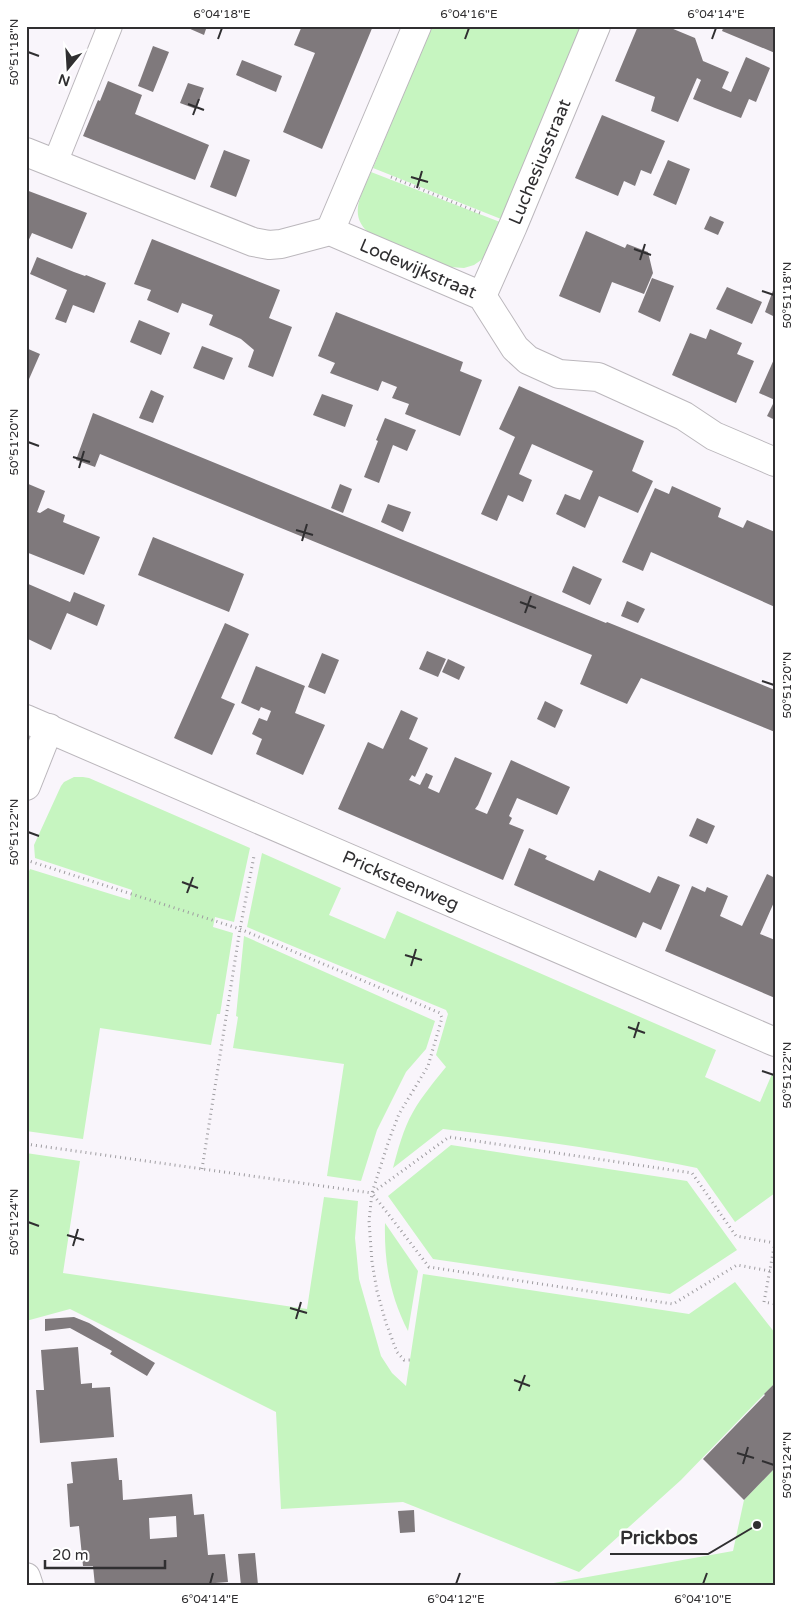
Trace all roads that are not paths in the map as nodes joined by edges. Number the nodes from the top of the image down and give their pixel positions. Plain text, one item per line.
1 (110, 26) edge
2 (417, 26) edge
3 (596, 26) edge
4 (26, 152) edge
5 (55, 163) junction
6 (330, 231) junction
7 (482, 296) junction
8 (775, 462) edge
9 (38, 723) edge
10 (26, 786) edge
11 (775, 1042) edge
12 (26, 1577) edge
13 (29, 1586) edge

1 - 5 lane
2 - 6 street
3 - 7 street, Luchesiusstraat
4 - 5 street
5 - 6 street
6 - 7 street, Lodewijkstraat
7 - 8 street, Lodewijkstraat
9 - 10 street
9 - 11 street, Pricksteenweg
12 - 13 street

